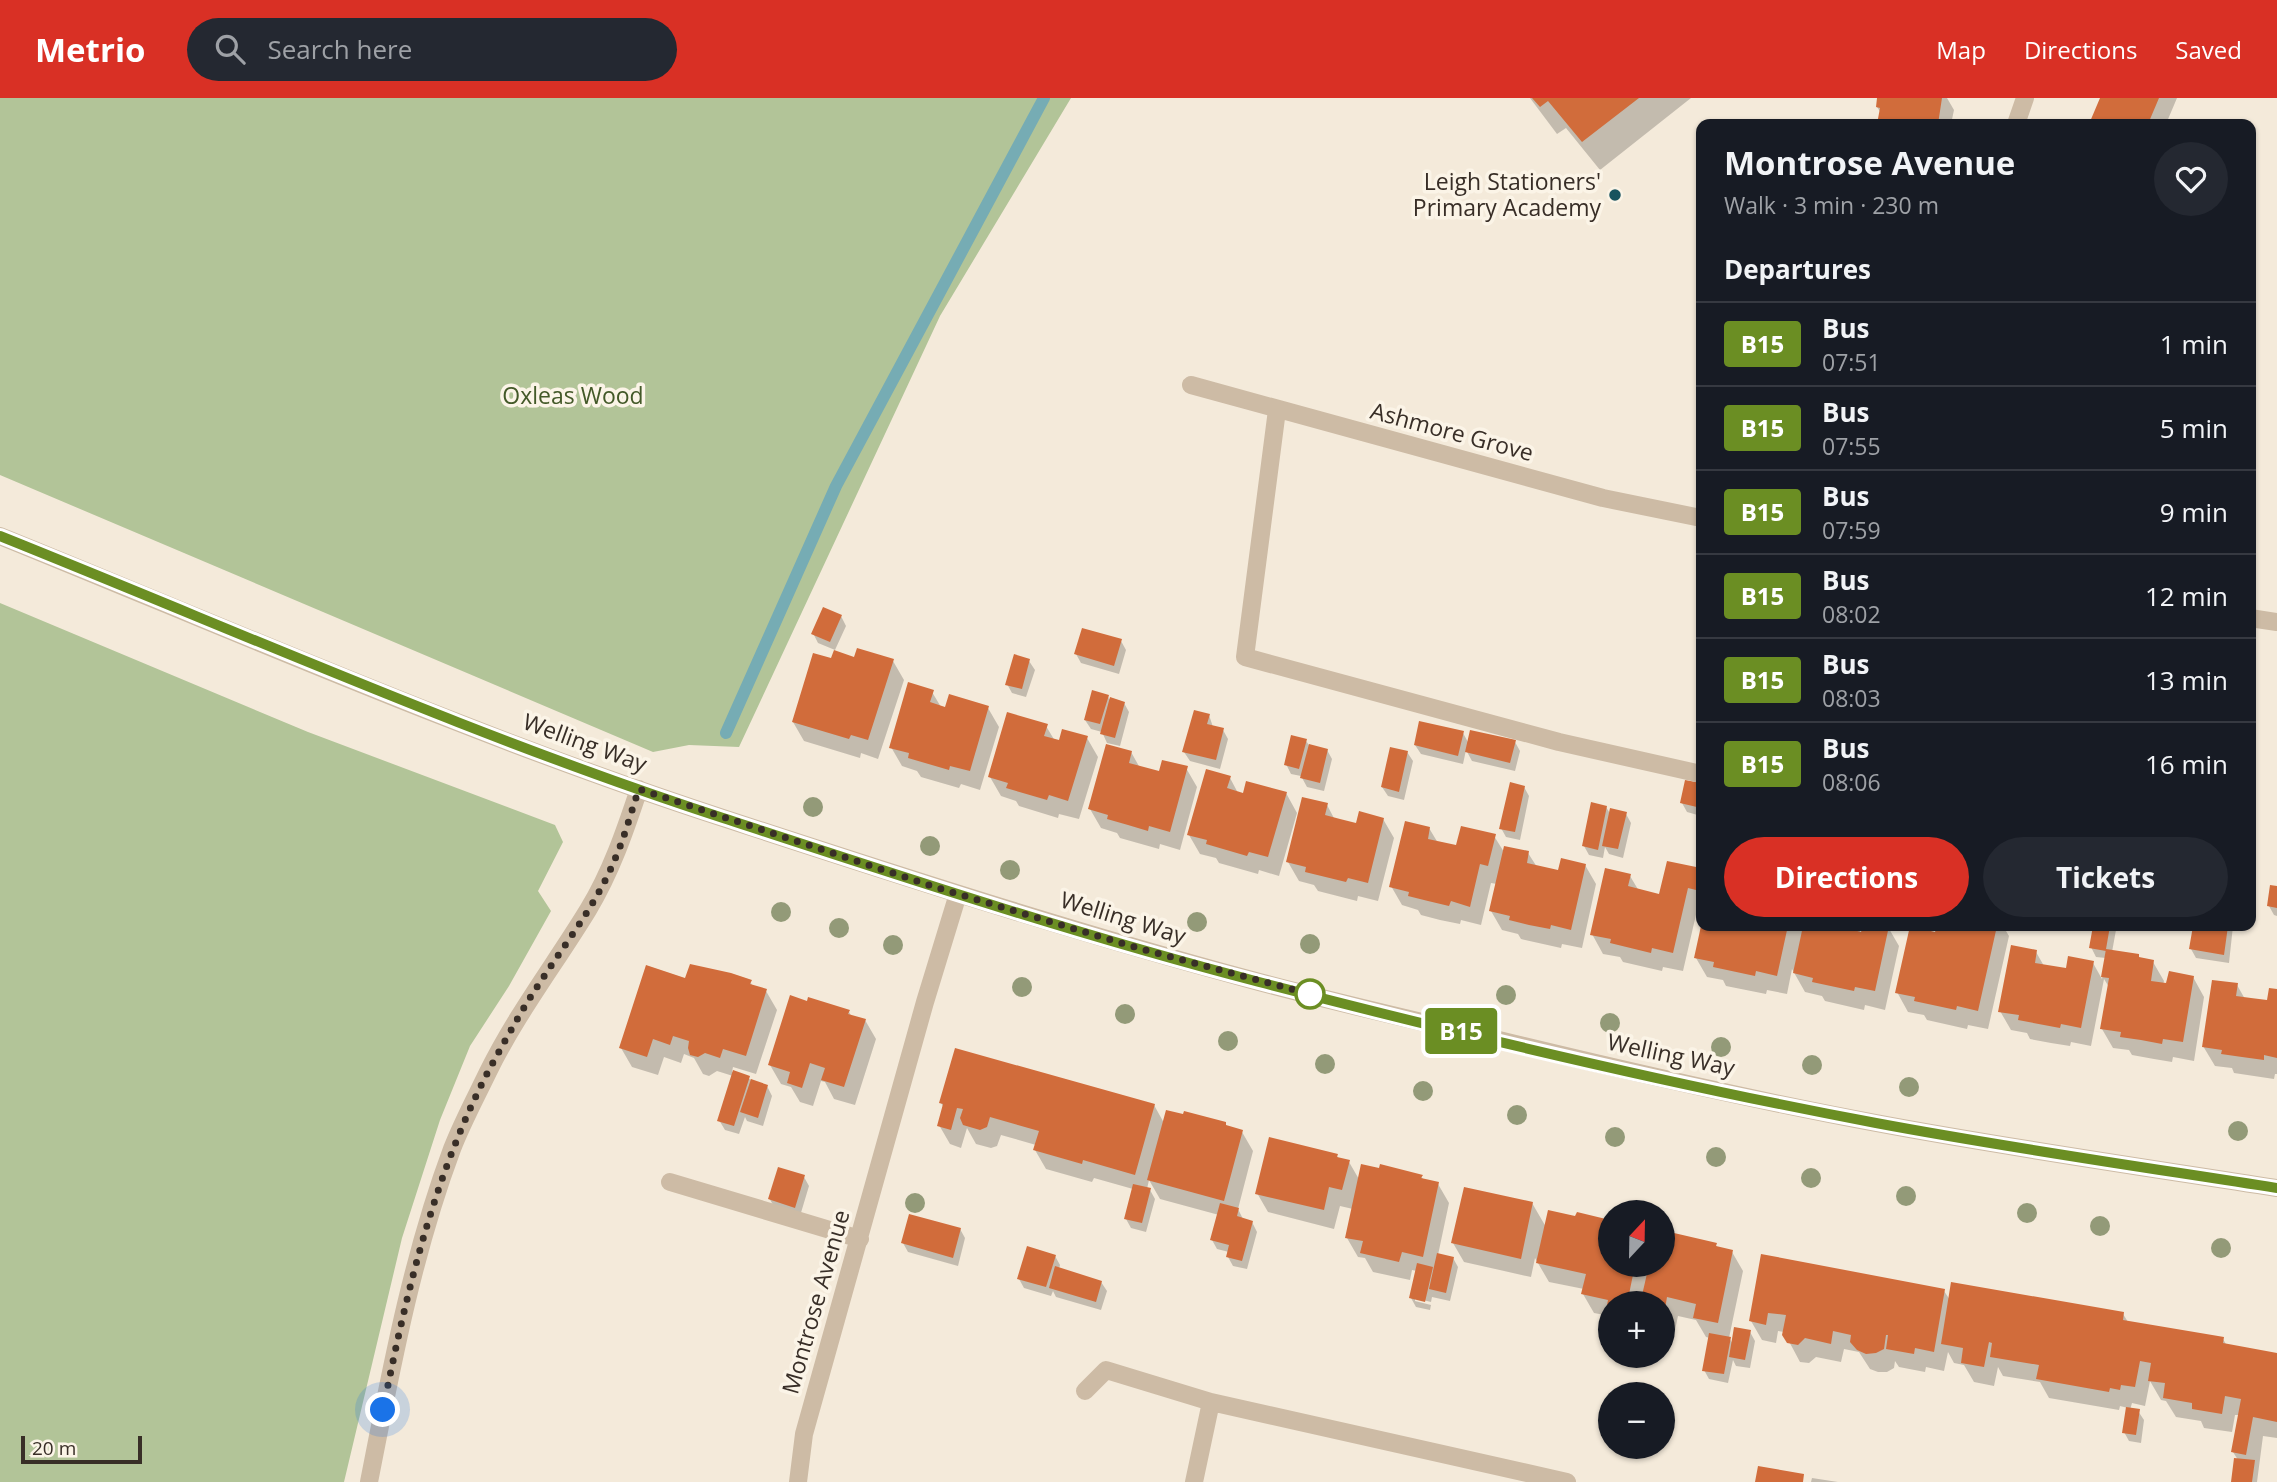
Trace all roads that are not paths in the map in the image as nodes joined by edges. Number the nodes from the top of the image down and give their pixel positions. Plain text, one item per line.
1 (2025, 98) edge
2 (2018, 119) edge
3 (1191, 385) dead end
4 (1277, 410) junction
5 (1696, 517) edge
6 (0, 536) edge
7 (2256, 619) edge
8 (2277, 622) edge
9 (1696, 773) edge
10 (639, 789) junction
11 (958, 894) junction
12 (670, 1182) dead end
13 (2277, 1188) edge
14 (860, 1240) junction
15 (1085, 1391) dead end
16 (1211, 1402) junction
17 (369, 1482) edge
18 (798, 1482) edge
19 (1194, 1482) edge
20 (1567, 1482) edge

1 - 2 street
3 - 4 street, Ashmore Grove
4 - 5 street, Ashmore Grove
4 - 9 street
6 - 10 street, Welling Way
7 - 8 street
10 - 11 street, Welling Way
10 - 17 street
11 - 13 street, Welling Way
11 - 14 street, Montrose Avenue
12 - 14 street
14 - 18 street, Montrose Avenue
15 - 16 street
16 - 19 street
16 - 20 street

